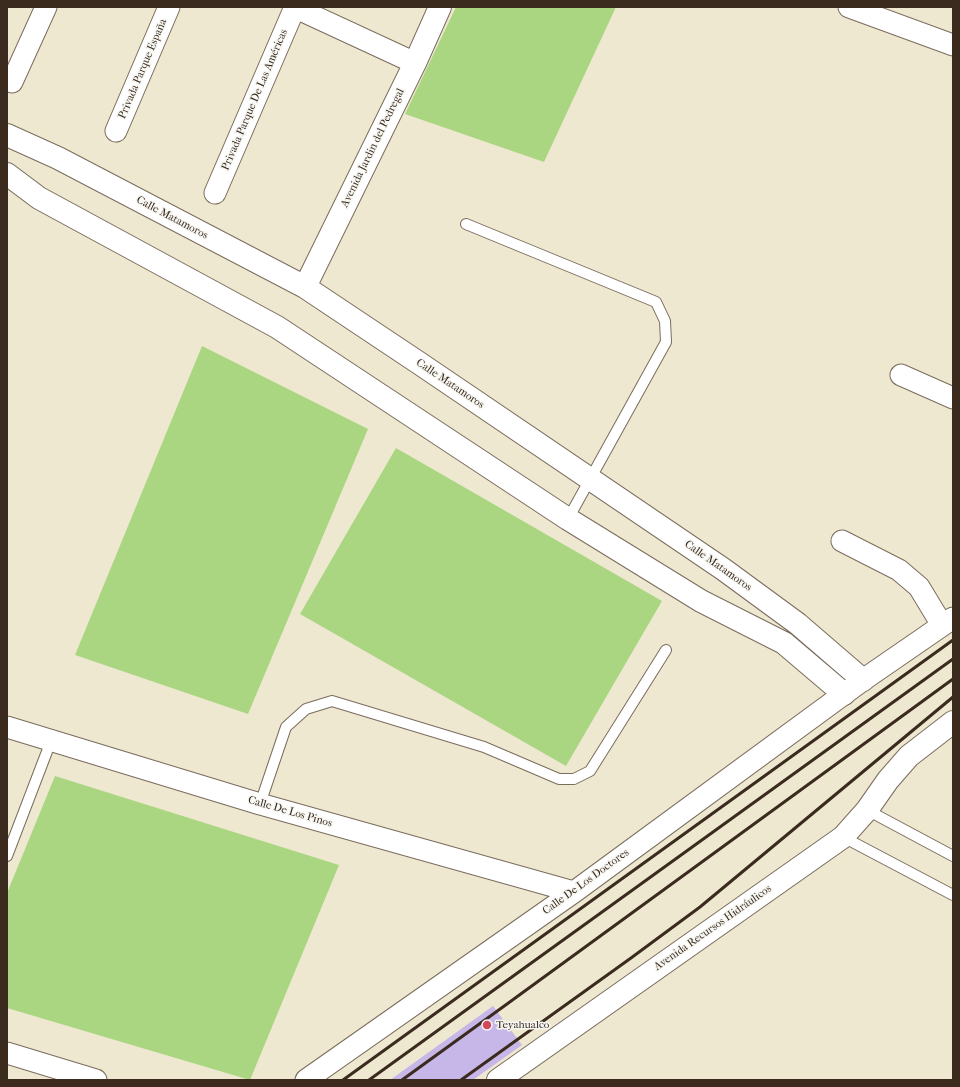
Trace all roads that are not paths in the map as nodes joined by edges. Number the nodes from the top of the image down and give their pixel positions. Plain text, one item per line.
1 (46, 7) edge
2 (169, 7) edge
3 (294, 7) edge
4 (440, 7) edge
5 (849, 7) edge
6 (953, 45) edge
7 (415, 63) junction
8 (12, 82) dead end
9 (116, 131) dead end
10 (7, 135) edge
11 (7, 174) edge
12 (216, 193) dead end
13 (466, 224) dead end
14 (305, 287) junction
15 (901, 375) dead end
16 (953, 398) edge
17 (590, 478) junction
18 (568, 519) junction
19 (842, 541) dead end
20 (948, 622) edge
21 (666, 650) dead end
22 (863, 680) junction
23 (844, 694) junction
24 (953, 722) edge
25 (7, 727) edge
26 (51, 741) junction
27 (260, 804) junction
28 (867, 810) junction
29 (843, 836) junction
30 (7, 856) edge
31 (953, 856) edge
32 (574, 892) junction
33 (953, 895) edge
34 (7, 1054) edge
35 (96, 1080) edge
36 (306, 1080) edge
37 (498, 1080) edge

1 - 8 street
2 - 9 street, Privada Parque España
3 - 7 street
3 - 12 street, Privada Parque De Las Américas
4 - 7 street, Avenida Jardin del Pedregal
5 - 6 street
7 - 14 street, Avenida Jardin del Pedregal
10 - 14 street, Calle Matamoros
11 - 18 street
13 - 17 lane
14 - 17 street, Calle Matamoros
15 - 16 street
17 - 18 lane
17 - 22 street, Calle Matamoros
18 - 23 street
19 - 20 street
20 - 22 street, Calle De Los Doctores
21 - 27 lane
22 - 23 street, Calle De Los Doctores
23 - 32 street, Calle De Los Doctores
24 - 28 street, Avenida Recursos Hidráulicos
25 - 26 street, Calle De Los Pinos
26 - 27 street, Calle De Los Pinos
26 - 30 lane
27 - 32 street, Calle De Los Pinos
28 - 29 street, Avenida Recursos Hidráulicos
28 - 31 lane
29 - 33 lane
29 - 37 street, Avenida Recursos Hidráulicos
32 - 36 street, Calle De Los Doctores
34 - 35 street

